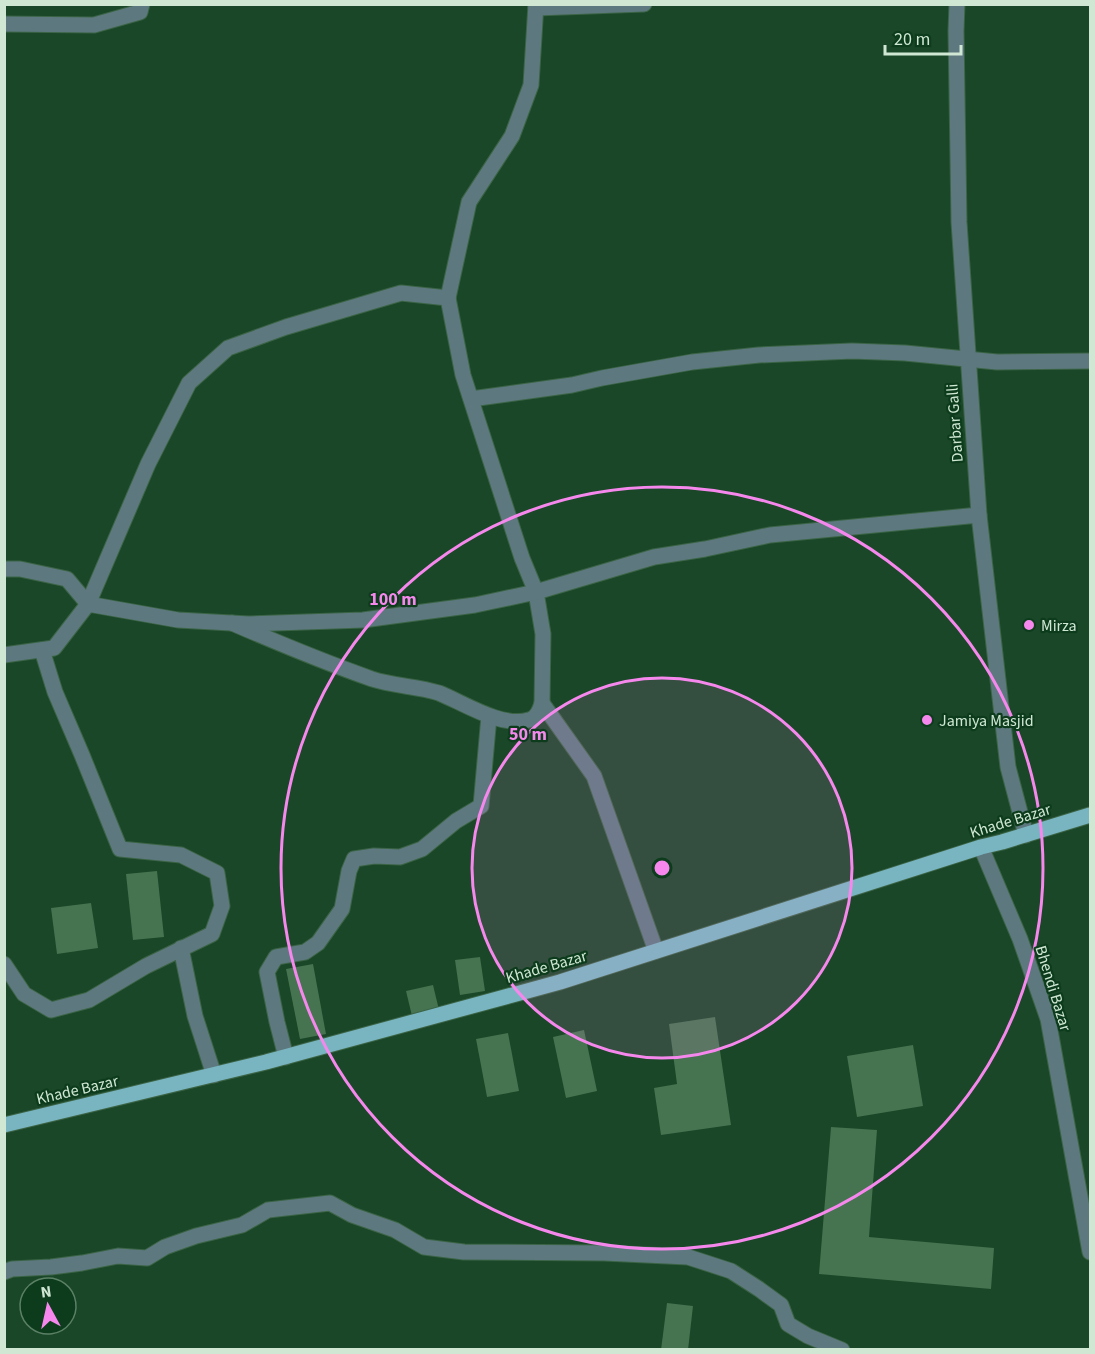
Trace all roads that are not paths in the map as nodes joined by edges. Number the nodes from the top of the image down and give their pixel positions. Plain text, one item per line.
1 (142, 4) edge
2 (644, 4) edge
3 (957, 4) edge
4 (536, 6) edge
5 (4, 24) edge
6 (448, 298) junction
7 (968, 359) junction
8 (1090, 361) edge
9 (471, 399) junction
10 (979, 514) junction
11 (4, 568) edge
12 (536, 592) junction
13 (88, 603) junction
14 (232, 623) junction
15 (42, 650) junction
16 (4, 655) edge
17 (542, 703) junction
18 (489, 716) junction
19 (1090, 815) edge
20 (1026, 835) junction
21 (981, 847) junction
22 (181, 948) junction
23 (656, 951) junction
24 (4, 964) edge
25 (286, 1057) junction
26 (214, 1075) junction
27 (4, 1125) edge
28 (1090, 1252) edge
29 (4, 1272) edge
30 (842, 1350) edge

1 - 5 street
2 - 4 street
3 - 7 street, Darbar Galli
4 - 6 street
6 - 9 street
6 - 13 street
7 - 8 street
7 - 9 street
7 - 10 street, Darbar Galli
9 - 12 street
10 - 12 street
10 - 20 street, Darbar Galli
11 - 13 street
12 - 14 street
12 - 17 street
13 - 14 street
13 - 15 street
14 - 18 street
15 - 16 street
15 - 22 street
17 - 18 street
17 - 23 street
18 - 25 street
19 - 20 main road, Khade Bazar
20 - 21 main road, Khade Bazar
21 - 23 main road, Khade Bazar
21 - 28 street, Bhendi Bazar
22 - 24 street
22 - 26 street
23 - 25 main road, Khade Bazar
25 - 26 main road, Khade Bazar
26 - 27 main road, Khade Bazar
29 - 30 street

